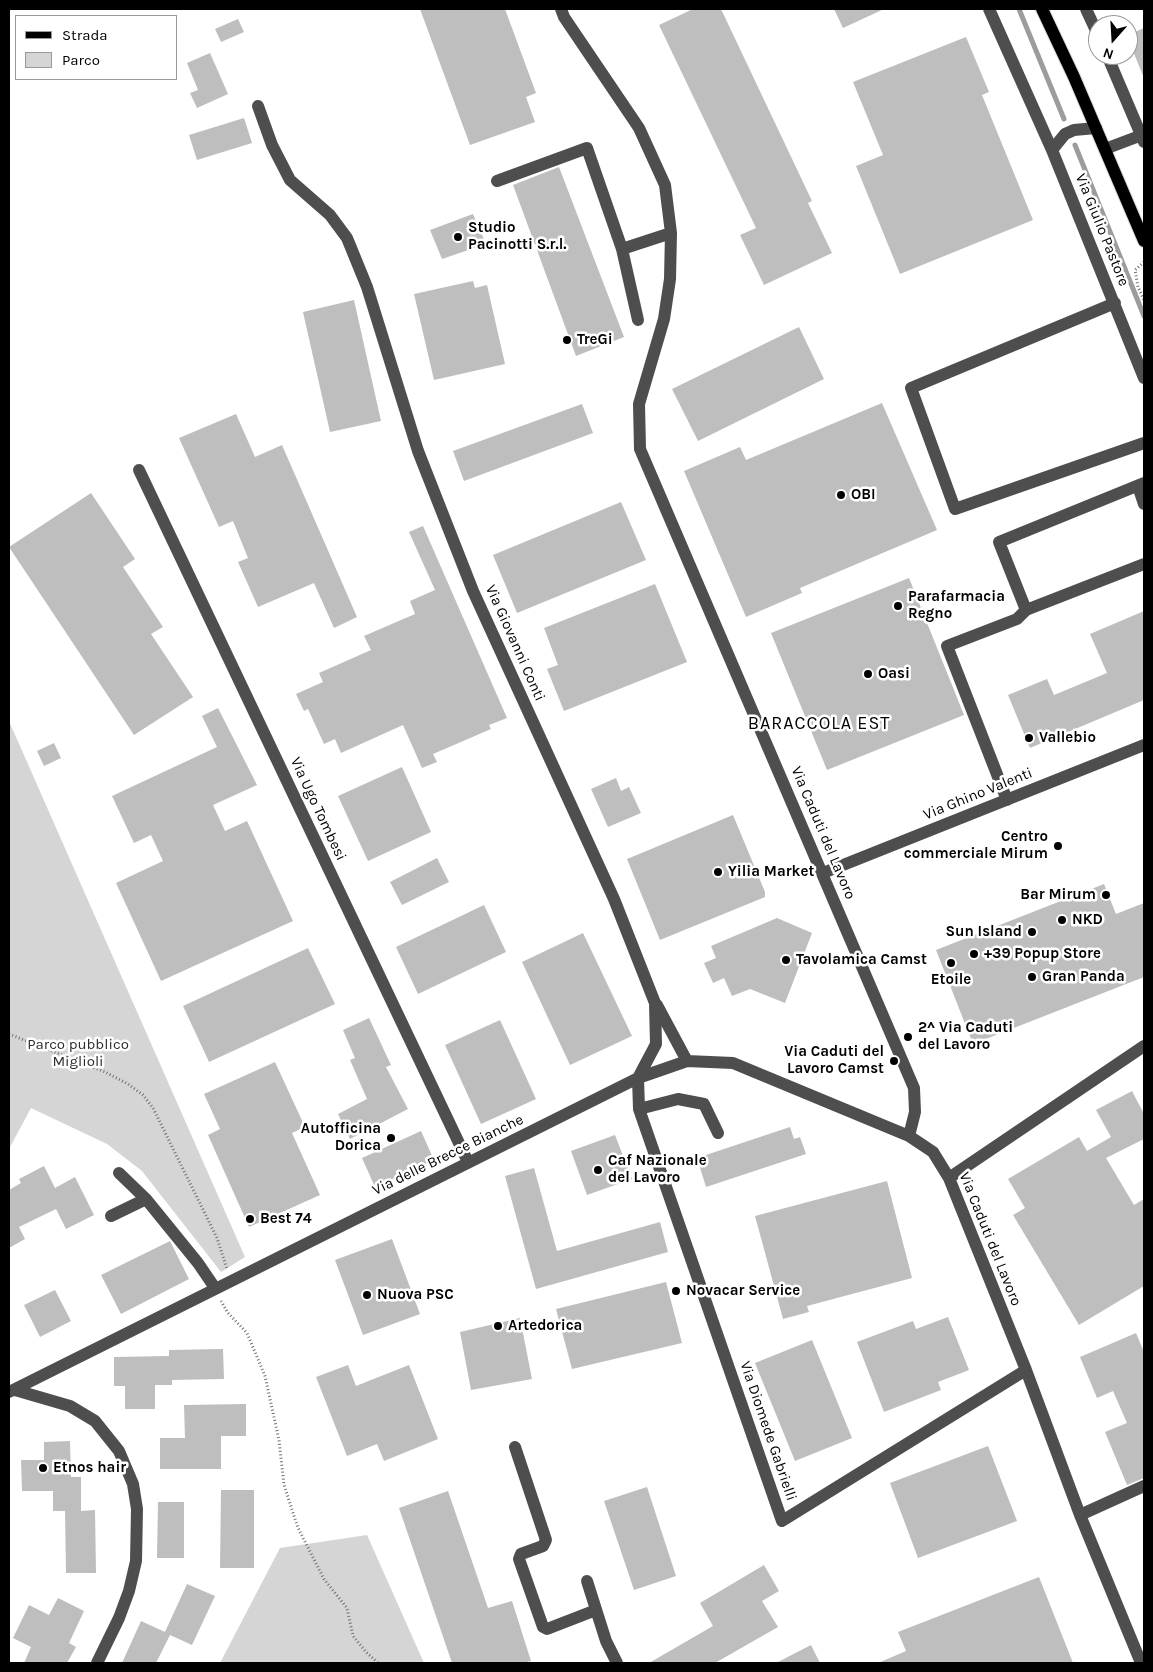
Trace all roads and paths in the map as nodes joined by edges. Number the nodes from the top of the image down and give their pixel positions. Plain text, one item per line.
1 (561, 9) edge
2 (989, 9) edge
3 (1045, 10) edge
4 (1111, 65) edge
5 (258, 106) dead end
6 (1096, 128) junction
7 (1143, 138) edge
8 (1104, 149) junction
9 (1052, 150) junction
10 (497, 181) dead end
11 (671, 233) junction
12 (1144, 241) edge
13 (622, 249) junction
14 (1144, 262) edge
15 (1144, 300) edge
16 (1115, 303) junction
17 (638, 320) dead end
18 (1144, 378) edge
19 (1144, 443) edge
20 (139, 470) dead end
21 (1141, 485) edge
22 (1144, 504) edge
23 (1144, 564) edge
24 (1026, 610) junction
25 (1144, 745) edge
26 (1007, 800) junction
27 (822, 873) junction
28 (655, 1003) junction
29 (9, 1034) edge
30 (1144, 1046) edge
31 (686, 1061) junction
32 (638, 1078) junction
33 (639, 1108) junction
34 (718, 1133) dead end
35 (909, 1136) junction
36 (468, 1162) junction
37 (119, 1173) dead end
38 (949, 1178) junction
39 (146, 1199) junction
40 (111, 1216) dead end
41 (230, 1281) junction
42 (215, 1288) junction
43 (228, 1313) dead end
44 (1026, 1370) junction
45 (12, 1391) edge
46 (515, 1447) dead end
47 (1144, 1486) edge
48 (1080, 1515) junction
49 (587, 1581) dead end
50 (596, 1610) junction
51 (97, 1663) edge
52 (378, 1663) edge
53 (617, 1663) edge
54 (1140, 1663) edge

1 - 11 street, Via Caduti del Lavoro
2 - 9 street, Via Giulio Pastore
3 - 6 main road
4 - 7 street
5 - 28 street, Via Giovanni Conti
6 - 8 main road
6 - 9 street
7 - 8 street
8 - 12 main road
9 - 16 street, Via Giulio Pastore
10 - 13 street
11 - 13 street
11 - 27 street, Via Caduti del Lavoro
13 - 17 street
14 - 15 path
16 - 18 street, Via Giulio Pastore
16 - 19 street
20 - 36 street, Via Ugo Tombesi
21 - 22 street
21 - 24 street
23 - 24 street
24 - 26 street
25 - 26 street, Via Ghino Valenti
26 - 27 street, Via Ghino Valenti
27 - 35 street, Via Caduti del Lavoro
28 - 31 street, Via Giovanni Conti
28 - 32 street, Via Giovanni Conti
29 - 41 path
30 - 38 street
31 - 32 street, Via delle Brecce Bianche
31 - 35 street, Via delle Brecce Bianche
32 - 33 street, Via Diomede Gabrielli
32 - 36 street, Via delle Brecce Bianche
33 - 34 street
33 - 44 street, Via Diomede Gabrielli
35 - 38 street, Via Caduti del Lavoro
36 - 41 street, Via delle Brecce Bianche
37 - 39 street
38 - 44 street, Via Caduti del Lavoro
39 - 40 street
39 - 42 street
41 - 42 street, Via delle Brecce Bianche
42 - 45 street, Via delle Brecce Bianche
43 - 52 path
44 - 48 street, Via Caduti del Lavoro
45 - 51 street, Via delle Brecce Bianche
46 - 50 street
47 - 48 street
48 - 54 street, Via Caduti del Lavoro
49 - 50 street
50 - 53 street

